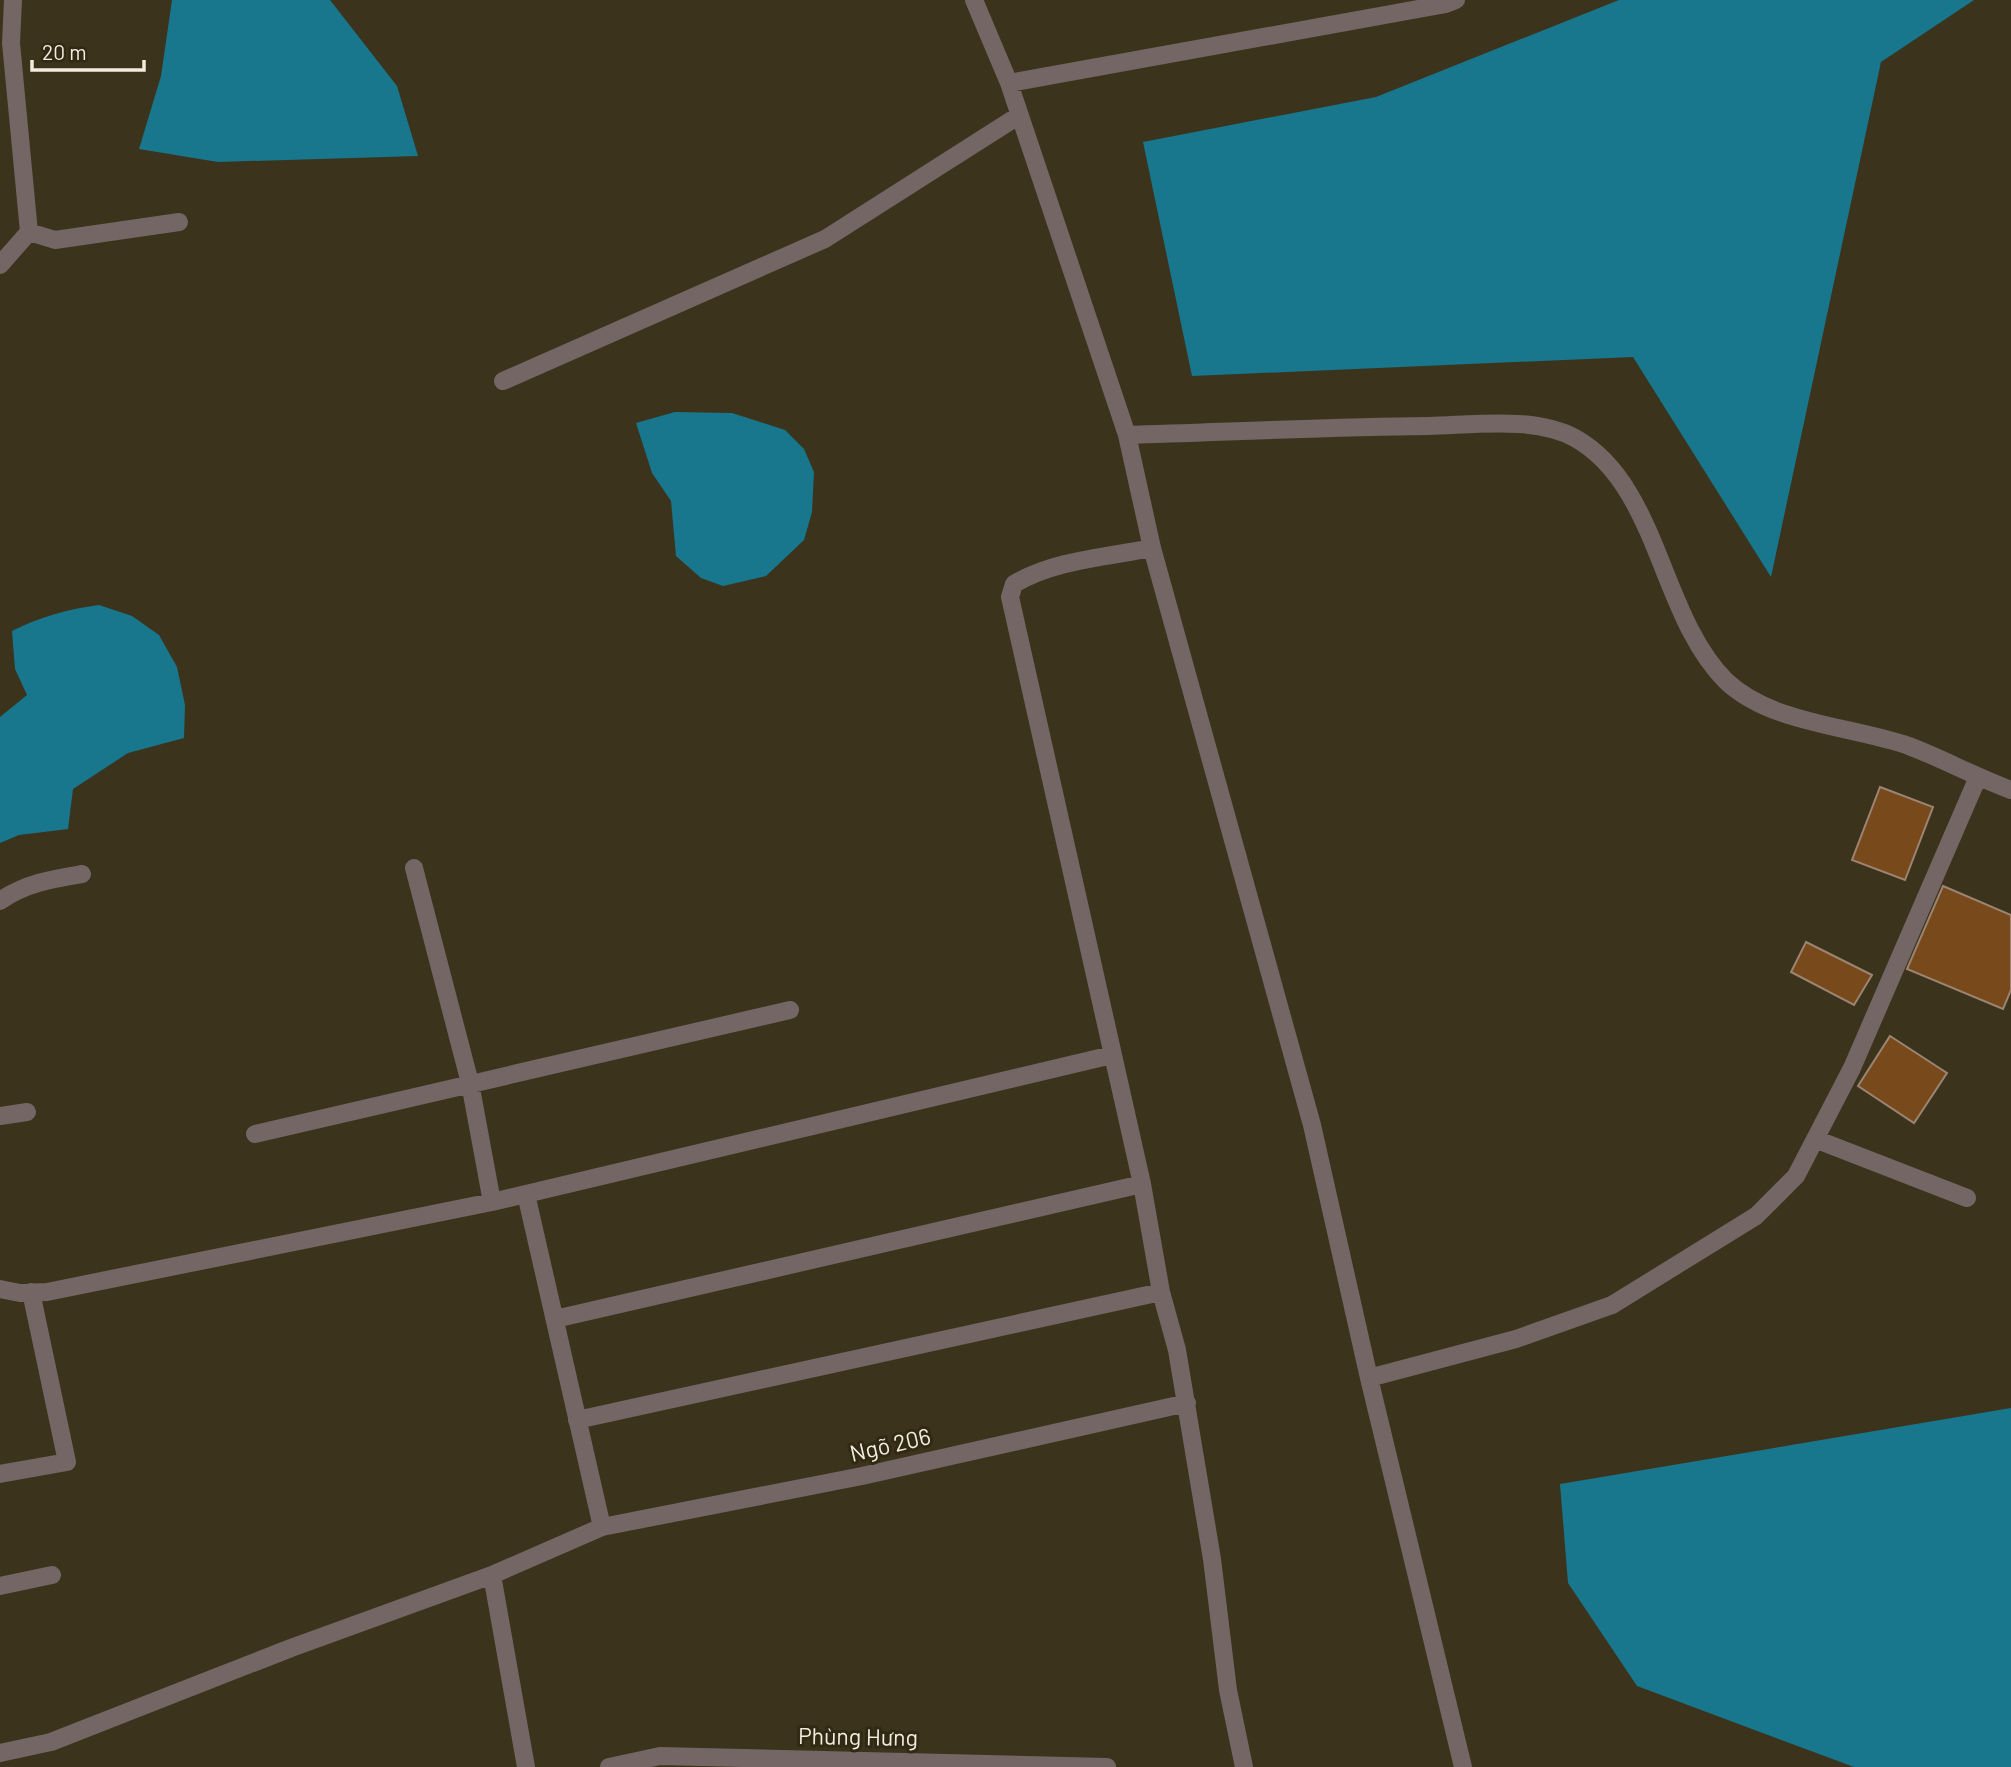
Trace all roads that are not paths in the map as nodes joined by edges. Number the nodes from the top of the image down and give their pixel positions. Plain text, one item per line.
1 (13, 0) edge
2 (974, 0) edge
3 (1457, 0) edge
4 (1009, 83) junction
5 (1018, 116) junction
6 (179, 222) dead end
7 (29, 232) junction
8 (0, 265) edge
9 (503, 381) dead end
10 (1127, 435) junction
11 (1152, 548) junction
12 (1978, 777) junction
13 (2011, 790) edge
14 (414, 867) dead end
15 (82, 874) dead end
16 (0, 901) edge
17 (790, 1010) dead end
18 (1112, 1055) junction
19 (470, 1083) junction
20 (27, 1112) dead end
21 (0, 1116) edge
22 (255, 1133) dead end
23 (1815, 1139) junction
24 (1142, 1184) junction
25 (526, 1194) junction
26 (1967, 1198) dead end
27 (492, 1202) junction
28 (0, 1289) edge
29 (32, 1292) junction
30 (1161, 1292) junction
31 (555, 1319) junction
32 (1369, 1378) junction
33 (1187, 1403) junction
34 (577, 1420) junction
35 (0, 1474) edge
36 (602, 1527) junction
37 (52, 1575) dead end
38 (492, 1575) junction
39 (0, 1586) edge
40 (0, 1753) edge
41 (812, 1763) edge
42 (526, 1767) edge
43 (609, 1767) edge
44 (1107, 1767) edge
45 (1244, 1767) edge
46 (1462, 1767) edge

1 - 7 street
2 - 4 street
3 - 4 street
4 - 5 street
5 - 9 street
5 - 10 street
6 - 7 street
7 - 8 street
10 - 11 street
10 - 12 street
11 - 18 street
11 - 32 street
12 - 13 street
12 - 23 street
14 - 19 street
15 - 16 street
17 - 19 street
18 - 24 street
18 - 25 street
19 - 22 street
19 - 27 street
20 - 21 street
23 - 26 street
23 - 32 street
24 - 30 street
24 - 31 street
25 - 27 street
25 - 31 street
27 - 29 street
28 - 29 street
29 - 35 street
30 - 33 street
30 - 34 street
31 - 34 street
32 - 46 street
33 - 36 street, Ngõ 206
33 - 45 street
34 - 36 street
36 - 38 street, Ngõ 206
37 - 39 street
38 - 40 street, Ngõ 206
38 - 42 street
41 - 43 street, Phùng Hưng
41 - 44 street, Phùng Hưng

